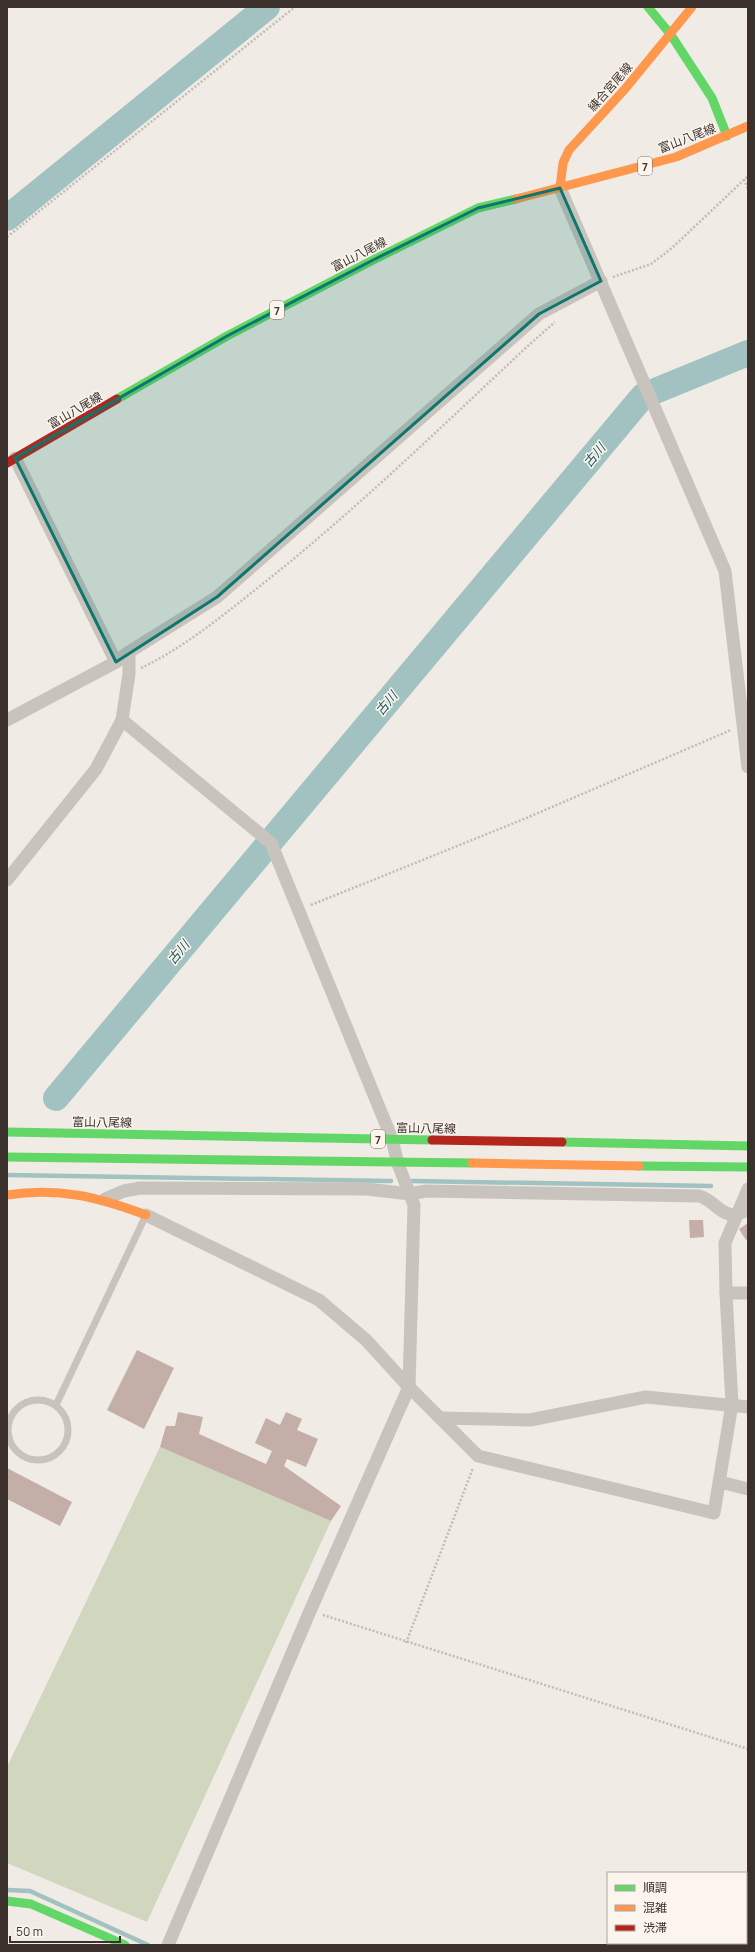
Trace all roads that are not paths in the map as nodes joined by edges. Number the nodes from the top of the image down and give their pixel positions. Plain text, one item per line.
1 (648, 7) edge
2 (692, 7) edge
3 (671, 35) junction
4 (748, 126) edge
5 (727, 136) junction
6 (560, 188) junction
7 (601, 281) junction
8 (11, 461) edge
9 (129, 652) junction
10 (116, 662) junction
11 (7, 720) edge
12 (122, 720) junction
13 (745, 724) edge
14 (748, 767) edge
15 (7, 880) edge
16 (7, 1132) edge
17 (392, 1139) junction
18 (748, 1146) edge
19 (7, 1157) edge
20 (398, 1164) junction
21 (748, 1167) edge
22 (748, 1189) edge
23 (410, 1194) junction
24 (7, 1195) edge
25 (105, 1199) junction
26 (743, 1212) edge
27 (146, 1215) junction
28 (726, 1293) junction
29 (748, 1293) edge
30 (409, 1387) junction
31 (732, 1404) junction
32 (56, 1405) junction
33 (748, 1407) edge
34 (10, 1413) edge
35 (440, 1418) junction
36 (720, 1482) junction
37 (748, 1489) edge
38 (7, 1901) edge
39 (125, 1945) edge
40 (168, 1945) edge

1 - 3 main road
2 - 3 main road, 練合宮尾線
3 - 5 main road
3 - 6 main road, 練合宮尾線
4 - 5 main road, 富山八尾線 / 7
5 - 6 main road, 富山八尾線 / 7
6 - 7 street
6 - 8 main road, 富山八尾線 / 7
7 - 9 street
7 - 13 street
8 - 10 street
9 - 10 street
9 - 12 street
10 - 11 street
12 - 15 street
12 - 17 street
13 - 14 street
16 - 17 main road, 富山八尾線 / 7
17 - 18 main road, 富山八尾線 / 7
17 - 20 street
19 - 20 main road, 7
20 - 21 main road, 7
20 - 23 street
22 - 26 street
23 - 25 street
23 - 26 street
23 - 30 street
24 - 25 main road
25 - 27 main road
26 - 28 street
27 - 30 street
27 - 32 lane
28 - 29 street
28 - 31 street
30 - 35 street
30 - 40 street
31 - 33 street
31 - 35 street
31 - 36 street
32 - 34 lane
32 - 34 lane
35 - 36 street
36 - 37 street
38 - 39 main road

